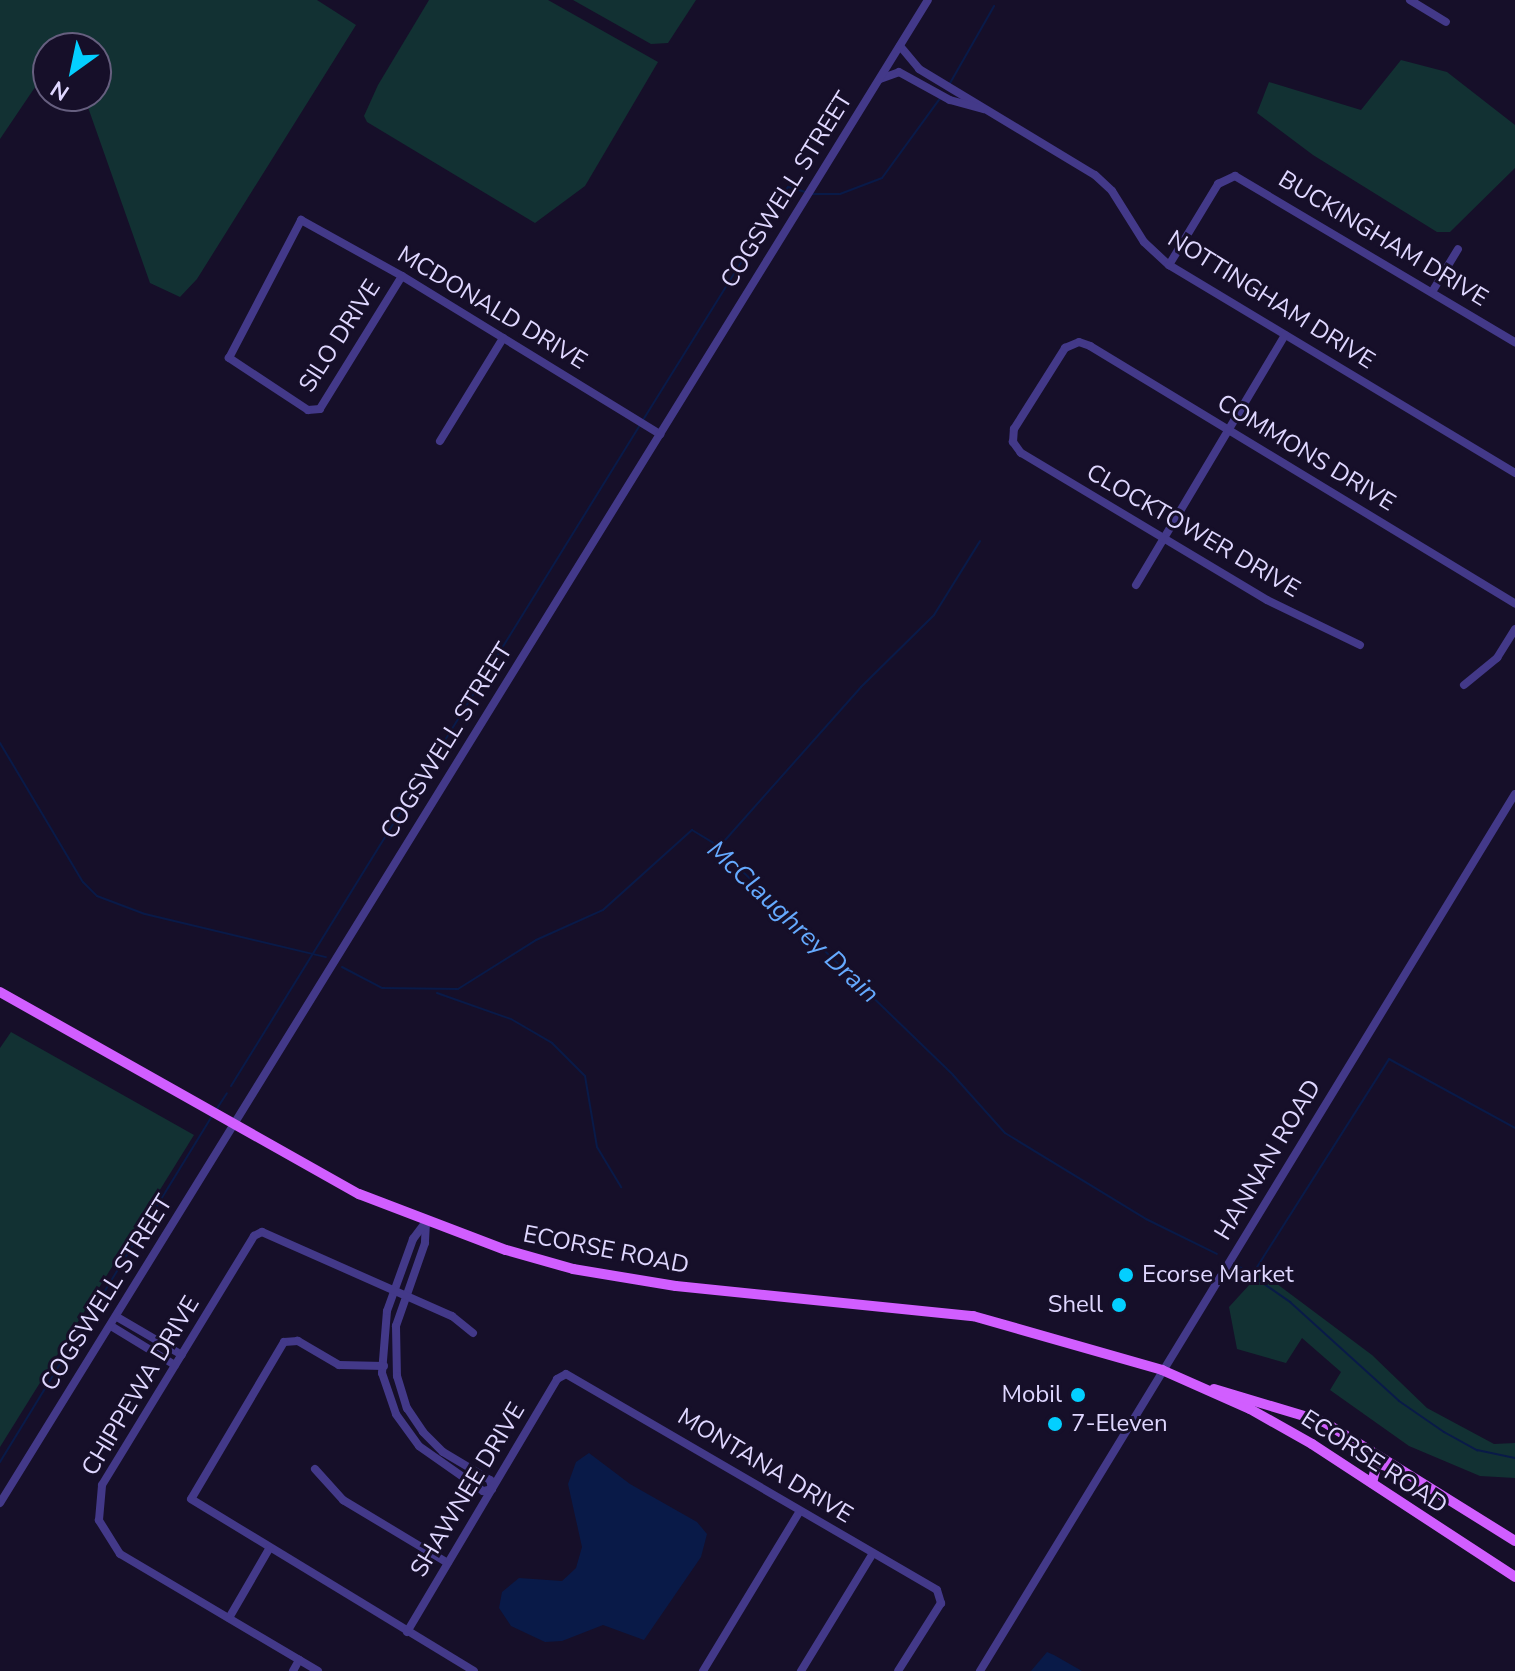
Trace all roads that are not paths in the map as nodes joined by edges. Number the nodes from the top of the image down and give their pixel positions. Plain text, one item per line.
1 (928, 0) edge
2 (1410, 0) edge
3 (1446, 22) dead end
4 (900, 46) junction
5 (879, 80) junction
6 (989, 110) junction
7 (1458, 249) dead end
8 (1169, 265) junction
9 (402, 276) junction
10 (1432, 292) junction
11 (1285, 335) junction
12 (503, 338) junction
13 (1515, 342) edge
14 (229, 358) joint
15 (1230, 430) junction
16 (660, 434) junction
17 (440, 441) dead end
18 (1013, 442) joint
19 (1515, 473) edge
20 (1165, 539) junction
21 (1136, 585) dead end
22 (1515, 603) edge
23 (1515, 629) edge
24 (1360, 645) dead end
25 (1464, 685) dead end
26 (1515, 794) edge
27 (0, 992) edge
28 (234, 1126) junction
29 (426, 1222) junction
30 (394, 1292) junction
31 (406, 1296) junction
32 (117, 1317) junction
33 (111, 1326) junction
34 (473, 1333) dead end
35 (182, 1355) junction
36 (175, 1365) junction
37 (394, 1365) junction
38 (382, 1366) junction
39 (1162, 1370) junction
40 (566, 1374) joint
41 (1208, 1388) junction
42 (315, 1469) dead end
43 (1372, 1483) junction
44 (492, 1489) junction
45 (0, 1503) edge
46 (1458, 1503) junction
47 (800, 1511) junction
48 (1515, 1541) edge
49 (269, 1549) junction
50 (873, 1553) junction
51 (448, 1563) junction
52 (1515, 1577) edge
53 (229, 1618) junction
54 (407, 1632) junction
55 (299, 1660) junction
56 (293, 1671) edge
57 (318, 1671) edge
58 (474, 1671) edge
59 (703, 1671) edge
60 (801, 1671) edge
61 (898, 1671) edge
62 (980, 1671) edge

1 - 4 street, COGSWELL STREET
2 - 3 street
4 - 5 street, COGSWELL STREET
4 - 6 street, NOTTINGHAM DRIVE
5 - 6 street, NOTTINGHAM DRIVE
5 - 16 street, COGSWELL STREET
6 - 8 street, NOTTINGHAM DRIVE
7 - 10 street
8 - 10 street, BUCKINGHAM DRIVE
8 - 11 street, NOTTINGHAM DRIVE
9 - 12 street, MCDONALD DRIVE
9 - 14 street, SILO DRIVE
9 - 14 street, MCDONALD DRIVE
10 - 13 street, BUCKINGHAM DRIVE
11 - 15 street
11 - 19 street, NOTTINGHAM DRIVE
12 - 16 street, MCDONALD DRIVE
12 - 17 street
15 - 18 street, COMMONS DRIVE
15 - 20 street
15 - 22 street, COMMONS DRIVE
16 - 28 street, COGSWELL STREET
18 - 20 street, CLOCKTOWER DRIVE
20 - 21 street
20 - 24 street, CLOCKTOWER DRIVE
23 - 25 street
26 - 39 street, HANNAN ROAD
27 - 28 main road, ECORSE ROAD
28 - 29 main road, ECORSE ROAD
28 - 32 street, COGSWELL STREET
29 - 30 street
29 - 31 street
29 - 39 main road, ECORSE ROAD
30 - 31 street
30 - 35 street, CHIPPEWA DRIVE
30 - 38 street
31 - 34 street
31 - 37 street
32 - 33 street, COGSWELL STREET
32 - 35 street
33 - 36 street
33 - 45 street, COGSWELL STREET
35 - 36 street, CHIPPEWA DRIVE
36 - 53 street, CHIPPEWA DRIVE
37 - 38 street
37 - 44 street
38 - 44 street
38 - 49 street
39 - 41 main road, ECORSE ROAD
39 - 62 street, HANNAN ROAD
40 - 44 street, SHAWNEE DRIVE
40 - 47 street, MONTANA DRIVE
41 - 43 main road, ECORSE ROAD
41 - 46 main road, ECORSE ROAD
42 - 51 street
43 - 46 main road
43 - 52 main road, ECORSE ROAD
44 - 51 street, SHAWNEE DRIVE
46 - 48 main road, ECORSE ROAD
47 - 50 street, MONTANA DRIVE
47 - 59 street
49 - 53 street
49 - 54 street
50 - 60 street
50 - 61 street, MONTANA DRIVE
51 - 54 street, SHAWNEE DRIVE
53 - 55 street, CHIPPEWA DRIVE
54 - 58 street
55 - 56 street
55 - 57 street, CHIPPEWA DRIVE

